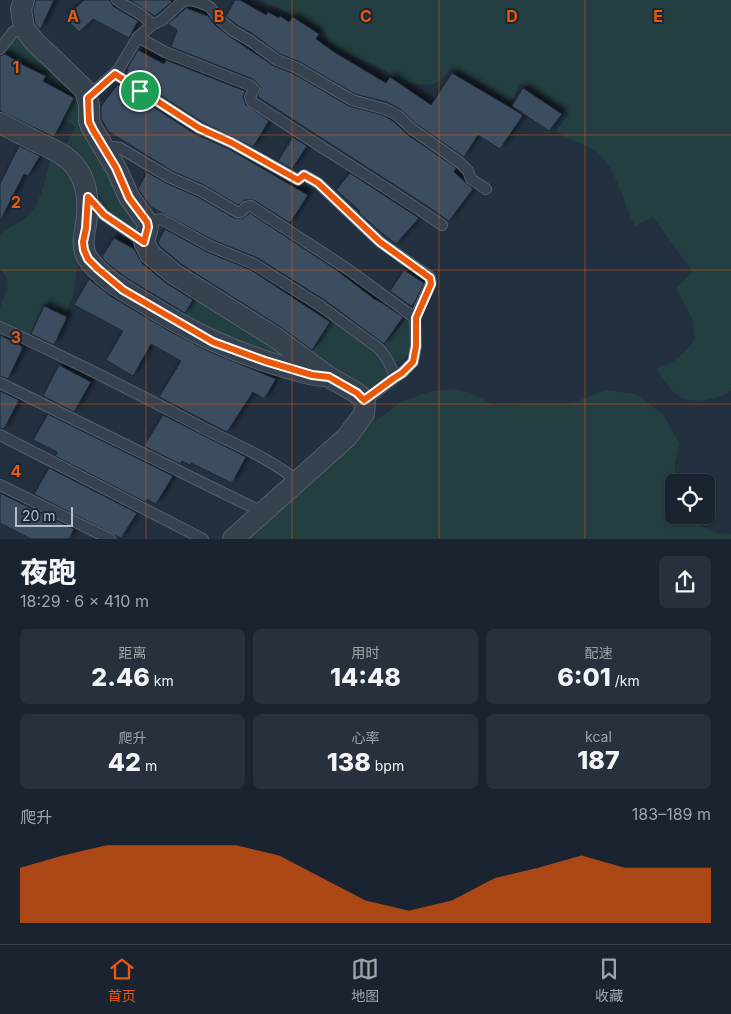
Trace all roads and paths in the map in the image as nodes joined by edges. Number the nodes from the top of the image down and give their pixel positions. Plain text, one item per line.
1 (24, 0) edge
2 (117, 0) edge
3 (152, 25) junction
4 (24, 28) junction
5 (138, 37) junction
6 (0, 49) edge
7 (115, 74) junction
8 (88, 98) junction
9 (0, 123) edge
10 (106, 151) junction
11 (486, 189) dead end
12 (88, 197) junction
13 (147, 222) junction
14 (442, 225) dead end
15 (144, 242) junction
16 (416, 318) junction
17 (0, 327) edge
18 (329, 377) junction
19 (394, 378) junction
20 (0, 383) edge
21 (364, 400) junction
22 (0, 435) edge
23 (297, 481) junction
24 (0, 486) edge
25 (262, 512) junction
26 (110, 539) edge
27 (203, 539) edge
28 (233, 539) edge

1 - 4 street
2 - 3 lane
3 - 5 lane
3 - 11 lane
4 - 6 lane
4 - 8 street
5 - 7 lane
5 - 14 lane
7 - 8 lane
7 - 16 lane
8 - 10 street
9 - 12 street
10 - 13 street
10 - 16 lane
12 - 15 lane
12 - 18 street
13 - 15 street
13 - 19 lane
15 - 18 street
16 - 19 lane
17 - 23 lane
18 - 21 street
19 - 21 lane
20 - 25 lane
21 - 23 street
22 - 27 lane
23 - 25 street
24 - 26 lane
25 - 28 street

